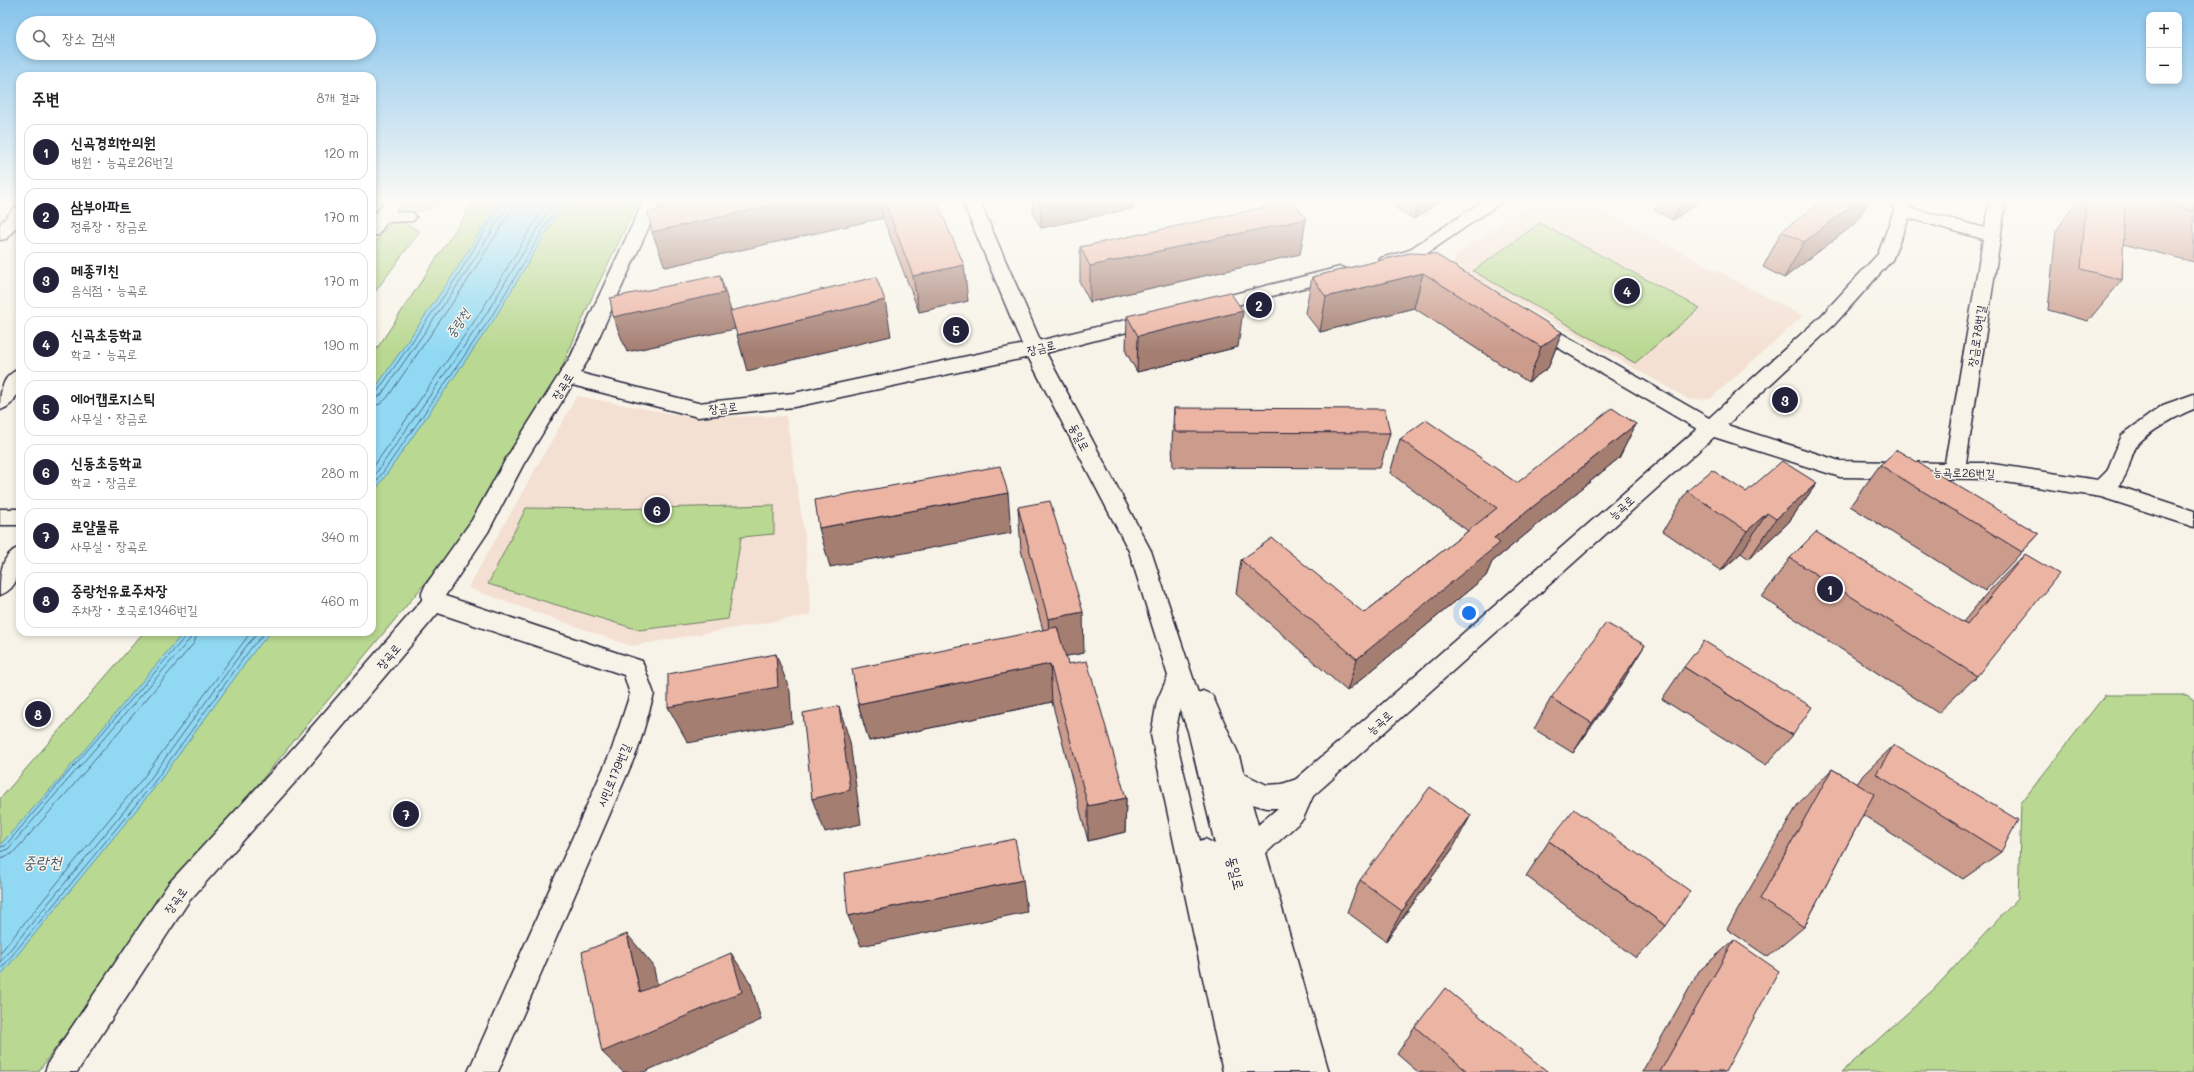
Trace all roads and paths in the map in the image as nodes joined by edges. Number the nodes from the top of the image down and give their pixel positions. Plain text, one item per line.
1 (630, 250) edge
2 (991, 250) edge
3 (1421, 250) edge
4 (1888, 250) edge
5 (1990, 250) edge
6 (1413, 255) junction
7 (1430, 265) edge
8 (1518, 316) edge
9 (1034, 349) junction
10 (16, 371) edge
11 (0, 372) edge
12 (568, 377) junction
13 (16, 381) edge
14 (2194, 401) edge
15 (0, 402) edge
16 (1711, 428) junction
17 (1954, 471) junction
18 (2109, 482) junction
19 (16, 517) edge
20 (0, 518) edge
21 (2194, 519) edge
22 (16, 562) edge
23 (16, 580) edge
24 (0, 586) edge
25 (0, 589) edge
26 (434, 602) junction
27 (1180, 676) junction
28 (1233, 781) junction
29 (1303, 789) junction
30 (1253, 847) junction
31 (60, 1072) edge
32 (483, 1072) edge
33 (1238, 1072) edge
34 (1257, 1072) edge
35 (1286, 1072) edge
36 (1314, 1072) edge

1 - 12 street, 장곡로
2 - 9 street, 동일로
3 - 6 street, 장금로
4 - 16 street, 능곡로
5 - 17 street, 장금로78번길
6 - 7 street
6 - 9 street, 장금로
8 - 16 street, 능곡로26번길
9 - 12 street, 장금로
9 - 27 street, 동일로
10 - 11 street
12 - 26 street, 장곡로
13 - 15 street
14 - 18 street
16 - 17 street, 능곡로26번길
16 - 29 street, 능곡로
17 - 18 street, 능곡로26번길
18 - 21 street, 능곡로26번길
19 - 20 street
22 - 24 street
23 - 25 street
26 - 31 street, 장곡로
26 - 32 street, 시민로179번길
27 - 28 street
27 - 33 street
27 - 34 street, 동일로
27 - 35 street, 동일로
28 - 29 street
28 - 30 street
29 - 30 street
30 - 36 street

